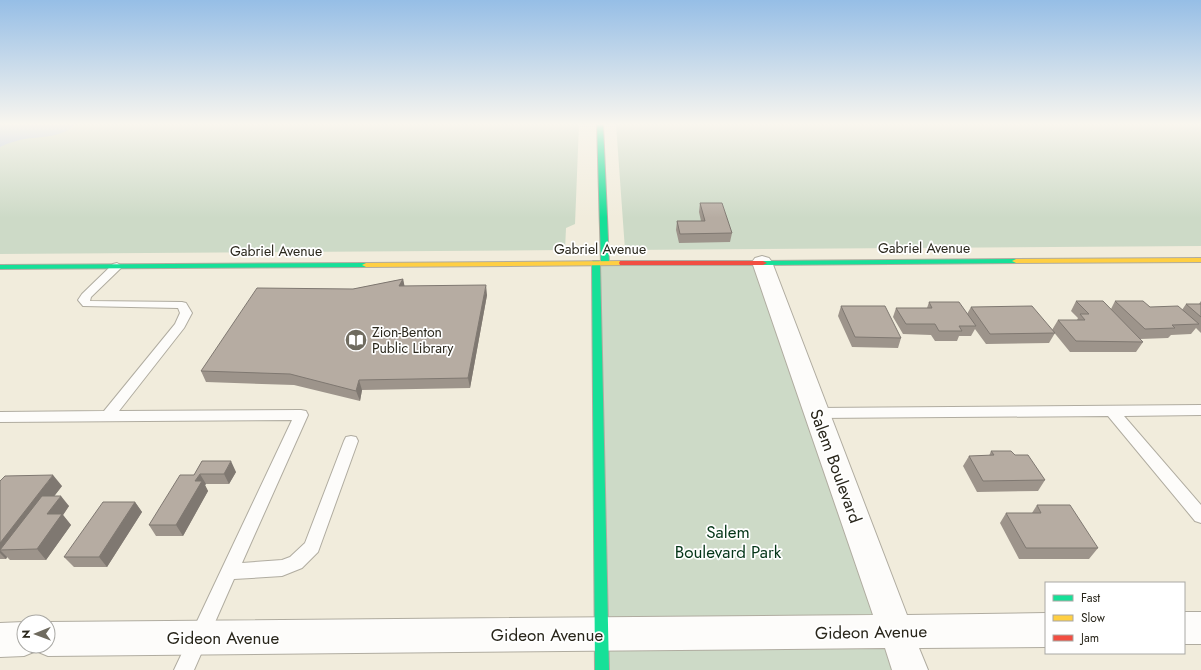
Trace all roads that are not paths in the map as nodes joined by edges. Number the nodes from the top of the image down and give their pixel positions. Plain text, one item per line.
1 (600, 155) edge
2 (1201, 260) edge
3 (762, 262) junction
4 (601, 263) junction
5 (117, 266) junction
6 (2, 268) edge
7 (1201, 410) edge
8 (1112, 411) junction
9 (817, 413) junction
10 (108, 416) junction
11 (0, 417) edge
12 (351, 441) dead end
13 (1201, 516) edge
14 (228, 572) junction
15 (1185, 628) edge
16 (1201, 628) edge
17 (1045, 630) edge
18 (896, 632) junction
19 (601, 635) junction
20 (198, 638) junction
21 (16, 639) edge
22 (56, 639) edge
23 (0, 640) edge
24 (184, 670) edge
25 (602, 670) edge
26 (910, 670) edge

1 - 4 street
2 - 3 street, Gabriel Avenue
3 - 4 street, Gabriel Avenue
3 - 9 street, Salem Boulevard
4 - 5 street, Gabriel Avenue
4 - 19 street
5 - 6 street, Gabriel Avenue
5 - 10 lane
7 - 8 lane
8 - 9 lane
8 - 13 lane
9 - 18 street, Salem Boulevard
10 - 11 lane
10 - 14 lane
12 - 14 lane
14 - 20 lane
15 - 16 street
17 - 18 street, Gideon Avenue
18 - 19 street, Gideon Avenue
18 - 26 street, Salem Boulevard
19 - 20 street, Gideon Avenue
19 - 25 street
20 - 22 street, Gideon Avenue
20 - 24 lane
21 - 23 street

